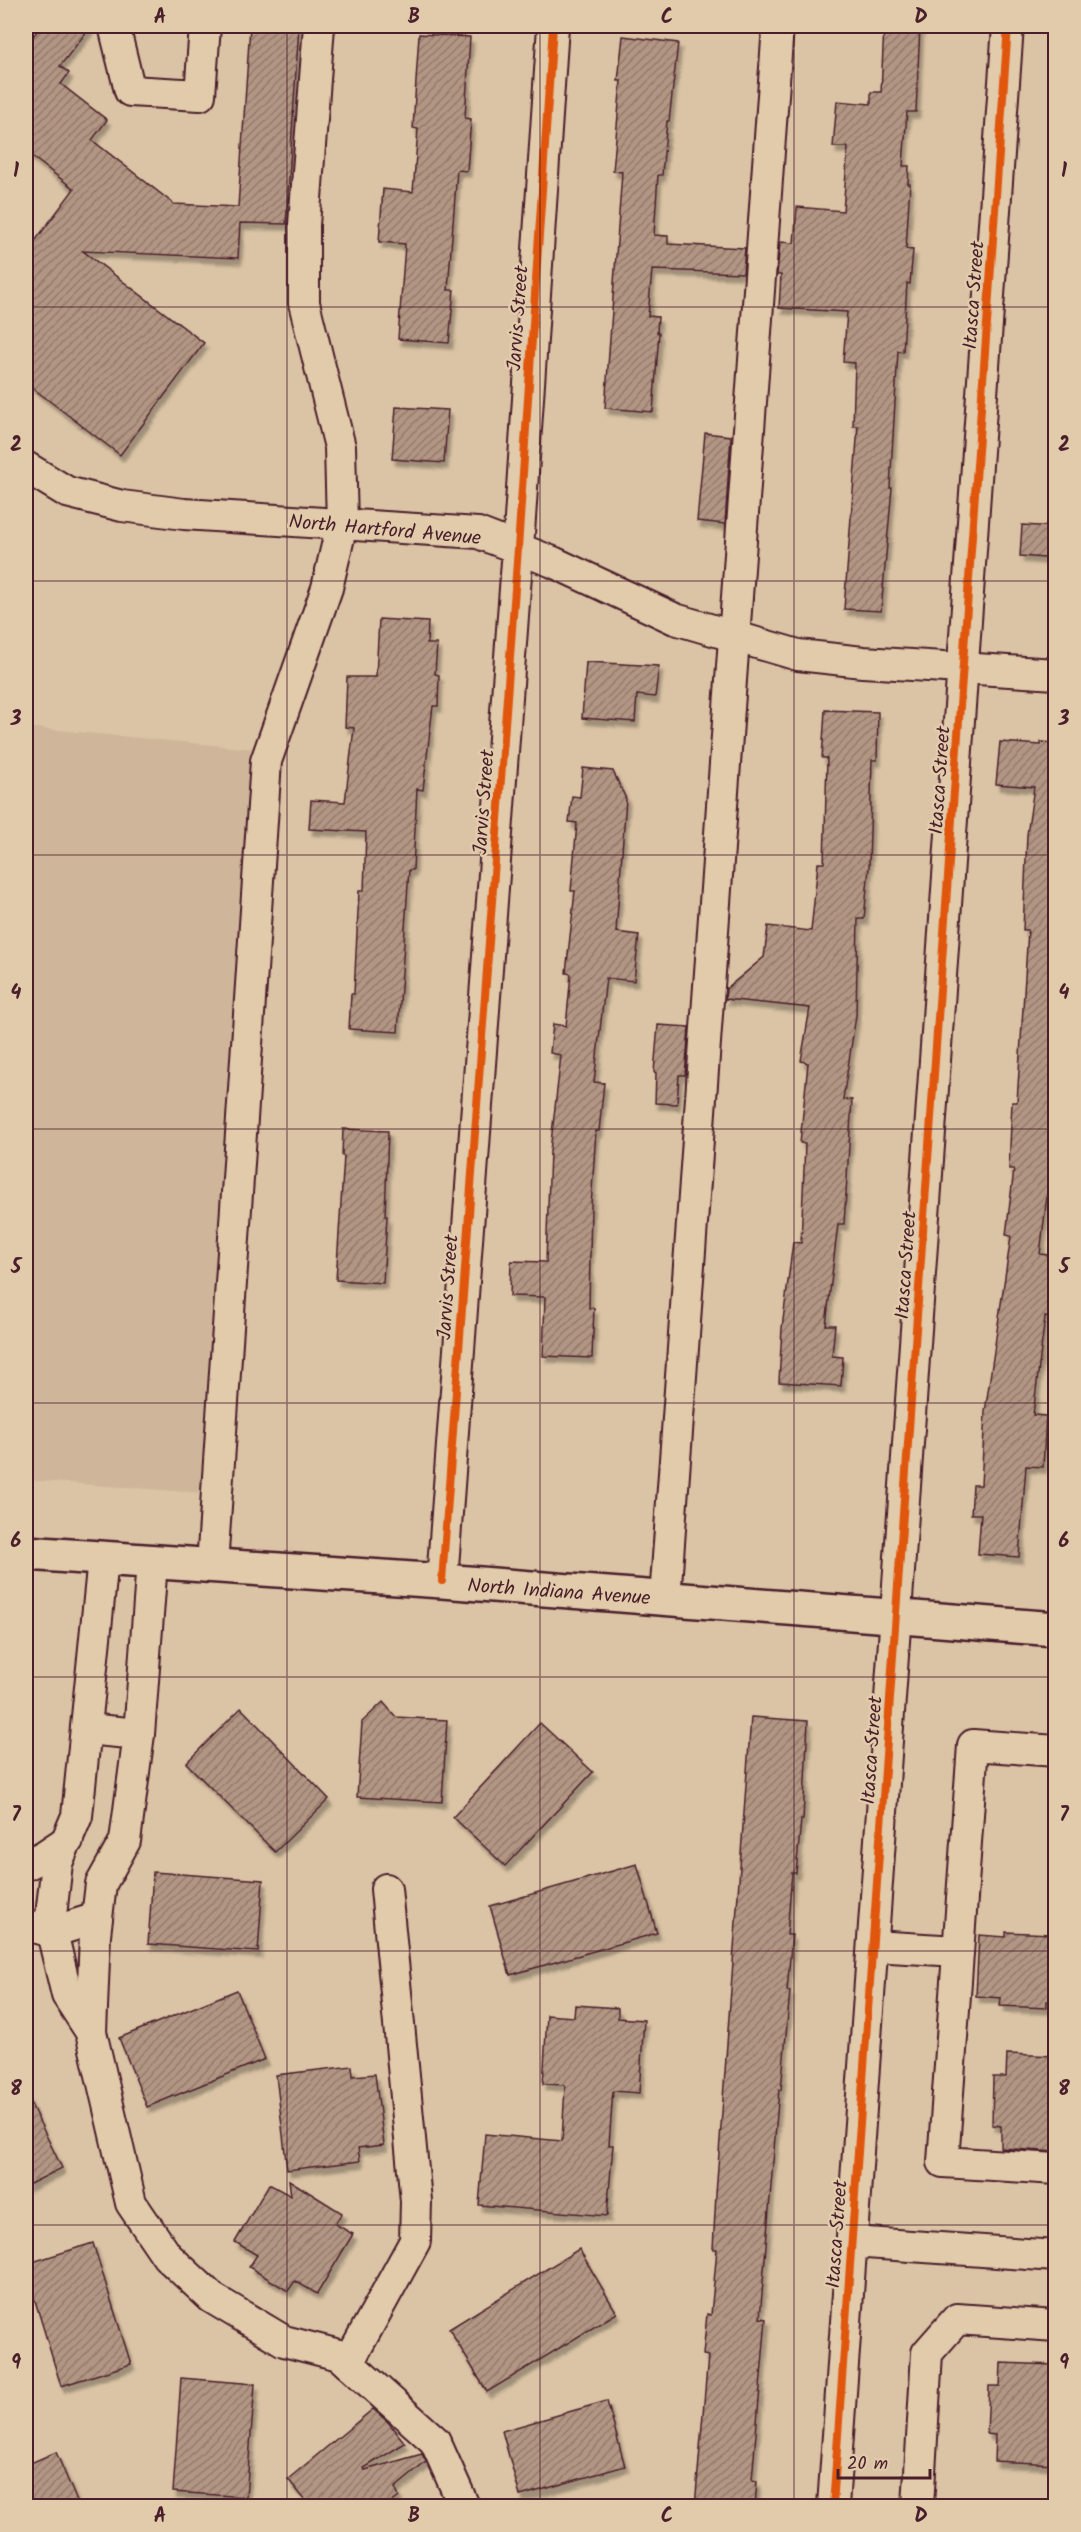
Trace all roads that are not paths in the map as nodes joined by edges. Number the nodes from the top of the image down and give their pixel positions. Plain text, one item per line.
1 (114, 26) edge
2 (205, 26) edge
3 (319, 26) edge
4 (553, 26) edge
5 (778, 26) edge
6 (1008, 26) edge
7 (26, 466) edge
8 (342, 524) junction
9 (518, 548) junction
10 (734, 638) junction
11 (963, 669) junction
12 (1056, 674) edge
13 (26, 1553) edge
14 (103, 1559) junction
15 (152, 1562) junction
16 (212, 1566) junction
17 (442, 1581) junction
18 (665, 1599) junction
19 (897, 1616) junction
20 (1056, 1629) edge
21 (86, 1729) junction
22 (139, 1734) junction
23 (1056, 1751) edge
24 (79, 1808) junction
25 (128, 1814) junction
26 (68, 1840) junction
27 (26, 1865) edge
28 (386, 1889) dead end
29 (97, 1918) junction
30 (39, 1929) edge
31 (873, 1946) junction
32 (958, 1951) junction
33 (91, 2032) junction
34 (1056, 2169) edge
35 (852, 2242) junction
36 (1056, 2256) edge
37 (1056, 2326) edge
38 (348, 2362) junction
39 (464, 2506) edge
40 (833, 2506) edge
41 (918, 2506) edge

1 - 2 street
3 - 8 street
4 - 9 street, Jarvis Street
5 - 10 street
6 - 11 street, Itasca Street
7 - 8 street, North Hartford Avenue
8 - 9 street, North Hartford Avenue
8 - 16 street
9 - 10 street, North Hartford Avenue
9 - 17 street, Jarvis Street
10 - 11 street, North Hartford Avenue
10 - 18 street
11 - 12 street, North Hartford Avenue
11 - 19 street, Itasca Street
13 - 14 main road, North Indiana Avenue
14 - 15 main road, North Indiana Avenue
14 - 21 street
15 - 16 main road, North Indiana Avenue
15 - 22 street
16 - 17 main road, North Indiana Avenue
17 - 18 main road, North Indiana Avenue
18 - 19 main road, North Indiana Avenue
19 - 20 main road, North Indiana Avenue
19 - 31 street, Itasca Street
21 - 22 street
21 - 24 street
22 - 25 street
23 - 32 street
24 - 25 street
24 - 26 street
25 - 29 street
26 - 27 street
26 - 30 street
28 - 38 street
29 - 30 street
29 - 33 street
30 - 33 street
31 - 32 street
31 - 35 street, Itasca Street
32 - 34 street
33 - 38 street
35 - 36 street
35 - 40 street, Itasca Street
37 - 41 street
38 - 39 street

